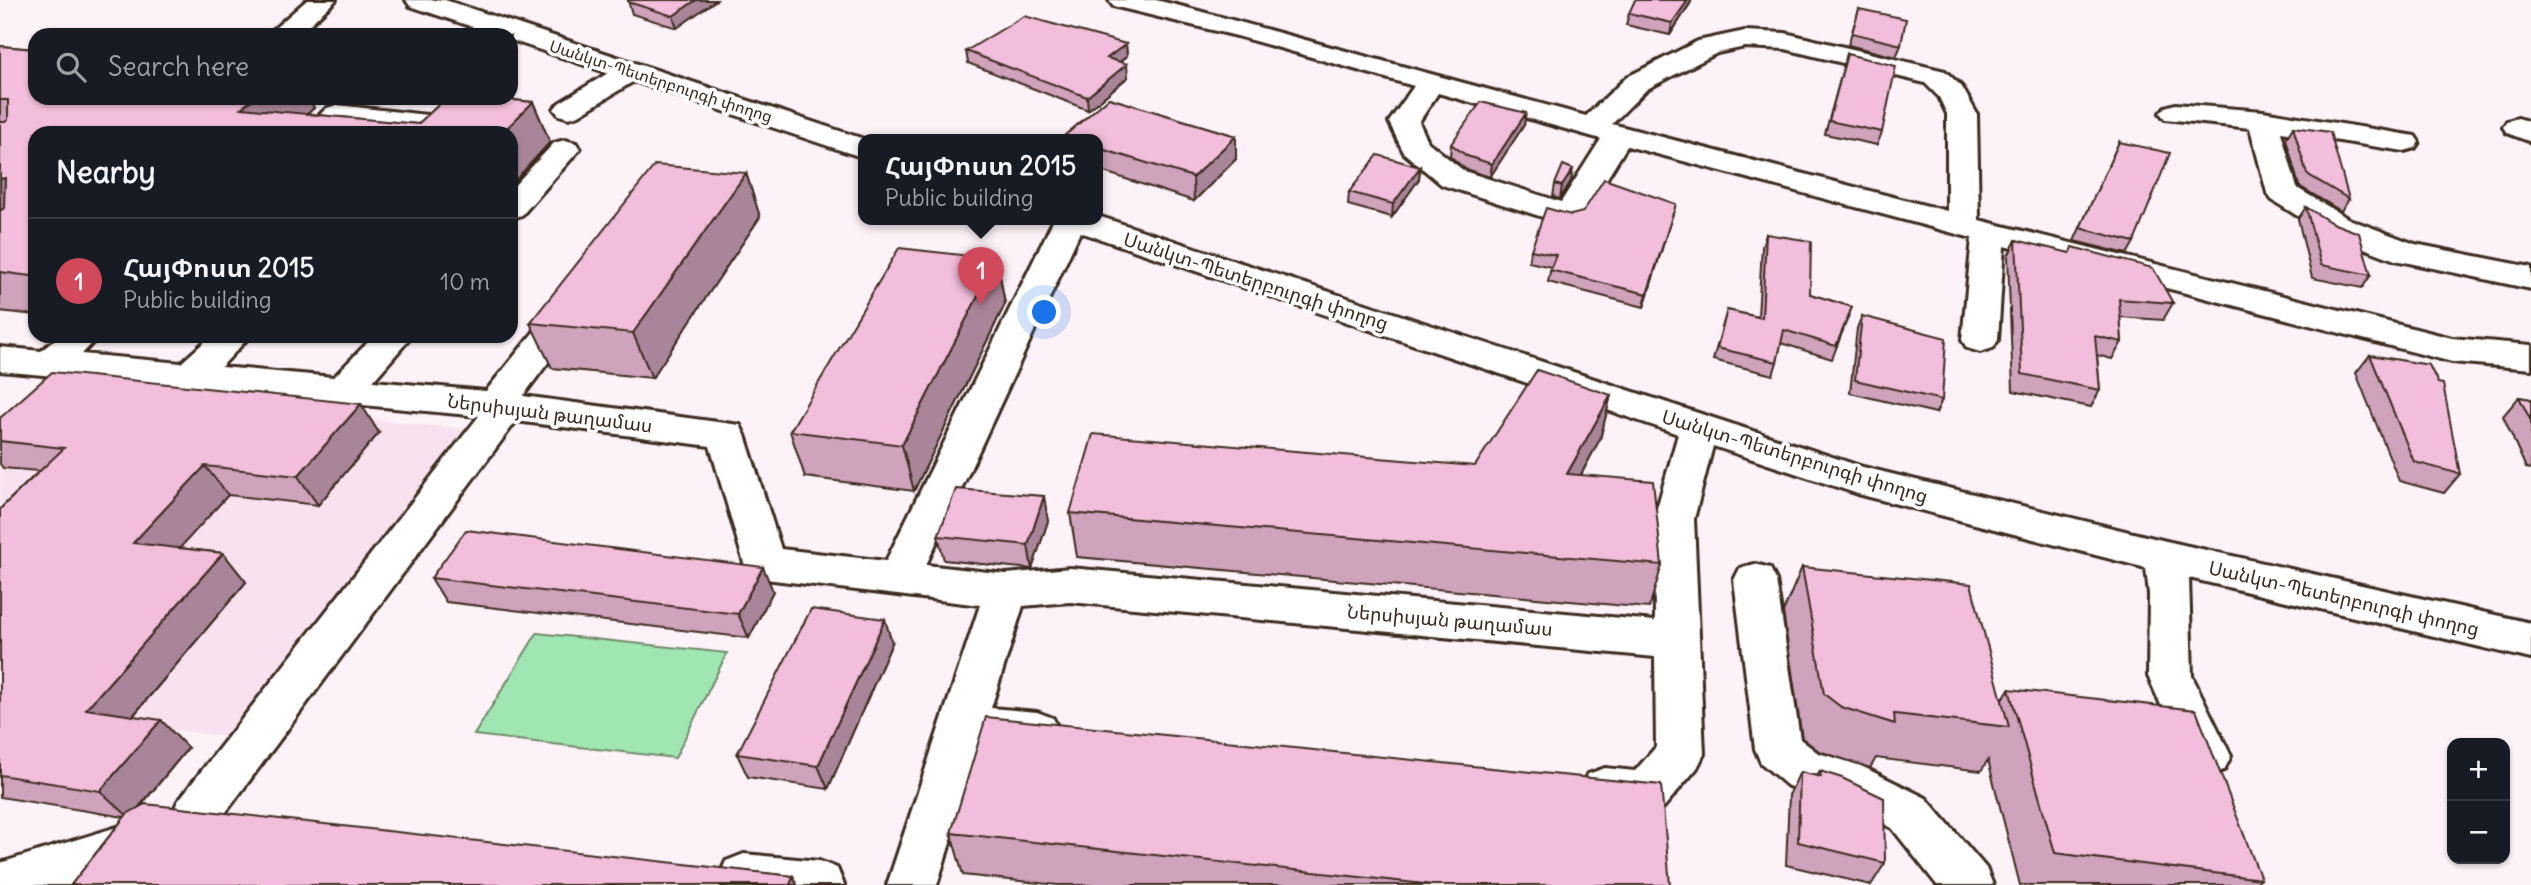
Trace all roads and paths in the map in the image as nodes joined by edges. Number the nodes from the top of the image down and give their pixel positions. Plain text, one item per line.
1 (323, 0) edge
2 (419, 0) edge
3 (1122, 0) edge
4 (1222, 10) edge
5 (289, 28) edge
6 (503, 28) edge
7 (518, 33) edge
8 (631, 71) junction
9 (1432, 82) junction
10 (569, 109) dead end
11 (2175, 113) dead end
12 (2263, 120) junction
13 (324, 126) edge
14 (436, 126) edge
15 (1606, 131) junction
16 (2404, 142) dead end
17 (858, 147) edge
18 (565, 149) dead end
19 (518, 200) edge
20 (1069, 225) edge
21 (1090, 225) edge
22 (1976, 230) junction
23 (597, 274) edge
24 (2531, 278) edge
25 (1980, 340) dead end
26 (72, 343) edge
27 (225, 343) edge
28 (388, 343) edge
29 (2531, 357) edge
30 (0, 359) edge
31 (48, 364) junction
32 (190, 377) junction
33 (343, 391) junction
34 (502, 406) junction
35 (1699, 428) junction
36 (2166, 557) junction
37 (898, 579) junction
38 (1755, 580) dead end
39 (1006, 591) junction
40 (1678, 641) junction
41 (2531, 641) edge
42 (962, 725) junction
43 (1085, 737) edge
44 (1564, 785) edge
45 (2220, 790) edge
46 (251, 822) edge
47 (175, 827) junction
48 (694, 871) edge
49 (5, 885) edge
50 (119, 885) edge
51 (819, 885) edge
52 (912, 885) edge
53 (1968, 885) edge

1 - 5 street
2 - 6 street, Սանկտ-Պետերբուրգի փողոց
3 - 4 street
4 - 9 street
7 - 8 street, Սանկտ-Պետերբուրգի փողոց
8 - 10 street
8 - 17 street, Սանկտ-Պետերբուրգի փողոց
9 - 15 street
9 - 15 street
11 - 12 street
12 - 16 street
12 - 24 street
13 - 14 street
15 - 22 street
15 - 22 street
18 - 19 street
20 - 37 street
21 - 35 street, Սանկտ-Պետերբուրգի փողոց
22 - 25 street
22 - 29 street
23 - 34 street
26 - 31 street
27 - 32 street
28 - 33 street
30 - 31 street, Ներսիսյան թաղամաս
31 - 32 street, Ներսիսյան թաղամաս
32 - 33 street, Ներսիսյան թաղամաս
33 - 34 street, Ներսիսյան թաղամաս
34 - 37 street, Ներսիսյան թաղամաս
34 - 47 street
35 - 36 street, Սանկտ-Պետերբուրգի փողոց
35 - 40 street
36 - 41 street, Սանկտ-Պետերբուրգի փողոց
36 - 45 street
37 - 39 street, Ներսիսյան թաղամաս
38 - 53 street
39 - 40 street, Ներսիսյան թաղամաս
39 - 42 street
40 - 44 street
42 - 43 street
42 - 52 street
46 - 47 street
47 - 49 street
47 - 50 street
48 - 51 street

